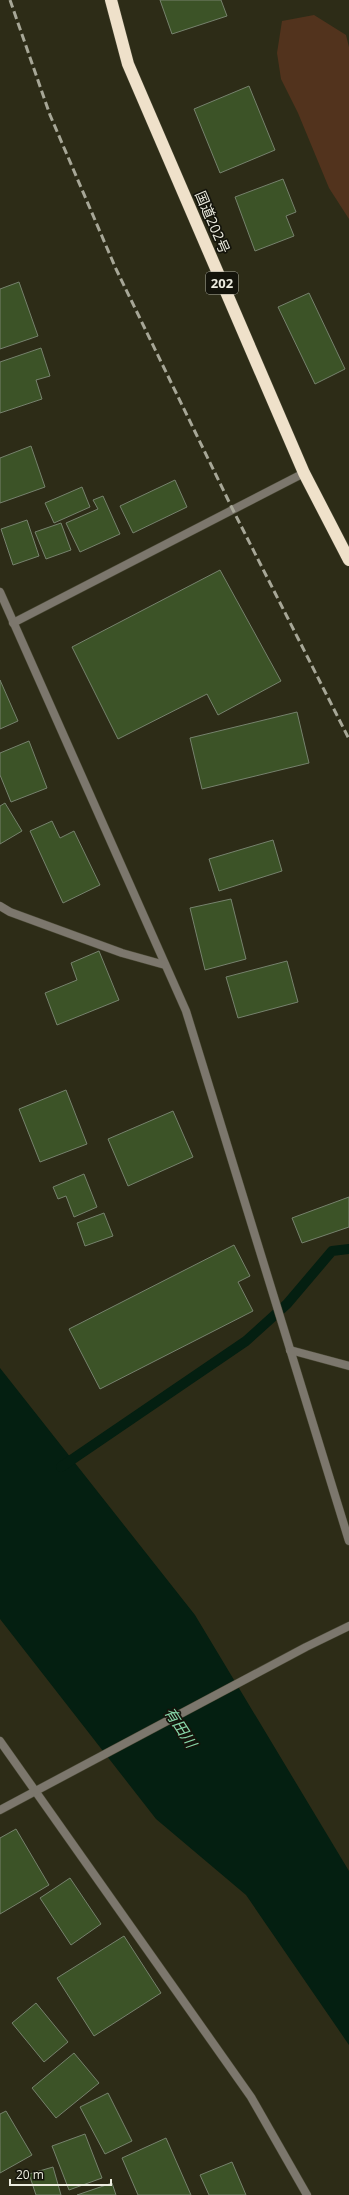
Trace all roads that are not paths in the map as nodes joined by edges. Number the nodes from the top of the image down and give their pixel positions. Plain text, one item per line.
1 (111, 0) edge
2 (304, 473) junction
3 (349, 560) edge
4 (0, 592) edge
5 (13, 623) junction
6 (0, 906) edge
7 (165, 965) junction
8 (290, 1350) junction
9 (349, 1366) edge
10 (349, 1541) edge
11 (349, 1626) edge
12 (0, 1741) edge
13 (37, 1792) junction
14 (0, 1810) edge
15 (306, 2195) edge

1 - 2 highway, 国道202号 / 202
2 - 3 highway, 国道202号 / 202
2 - 5 street
4 - 5 street
5 - 7 street
6 - 7 street
7 - 8 street
8 - 9 street
8 - 10 street
11 - 13 street
12 - 13 street
13 - 14 street
13 - 15 street

